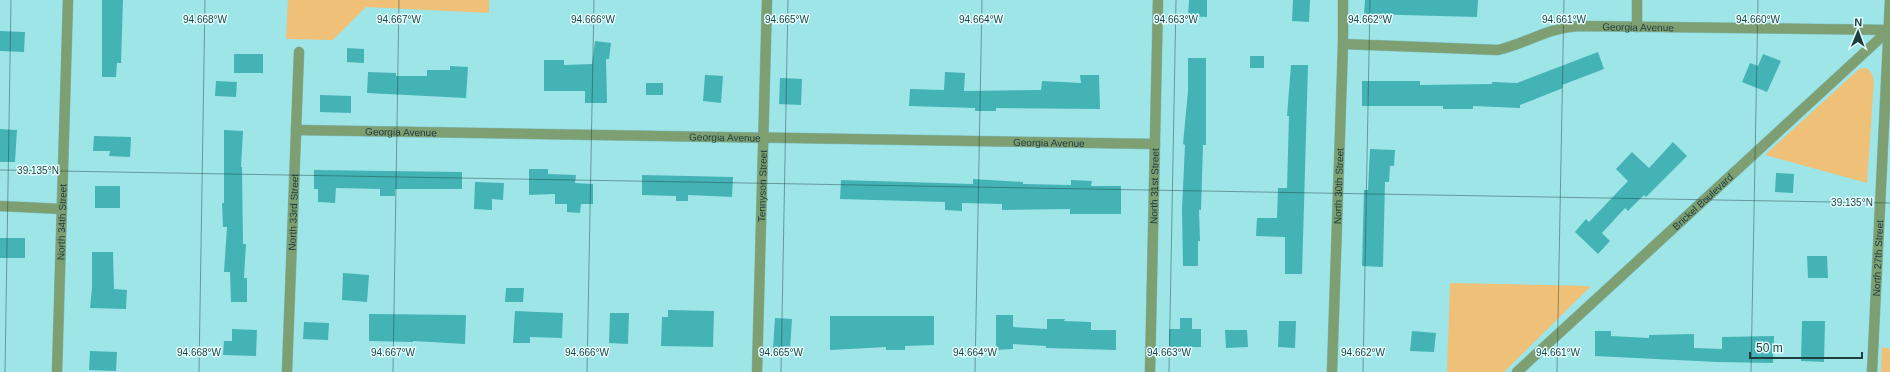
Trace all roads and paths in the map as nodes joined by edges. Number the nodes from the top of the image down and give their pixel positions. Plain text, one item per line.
1 (68, 0) edge
2 (767, 0) edge
3 (1158, 0) edge
4 (1343, 0) edge
5 (1637, 0) edge
6 (1890, 0) edge
7 (1637, 27) junction
8 (1889, 30) edge
9 (1343, 44) junction
10 (299, 52) dead end
11 (296, 130) junction
12 (764, 138) junction
13 (1155, 144) junction
14 (0, 206) edge
15 (62, 209) junction
16 (57, 372) edge
17 (287, 372) edge
18 (758, 372) edge
19 (1150, 372) edge
20 (1332, 372) edge
21 (1517, 372) edge
22 (1872, 372) edge

1 - 15 street, North 34th Street
2 - 12 street, Tennyson Street
3 - 13 street, North 31st Street
4 - 9 street, North 30th Street
5 - 7 street
6 - 8 street, North 27th Street
7 - 8 street, Georgia Avenue
7 - 9 street, Georgia Avenue
8 - 21 street, Brickel Boulevard
8 - 22 street, North 27th Street
9 - 20 street, North 30th Street
10 - 11 street, North 33rd Street
11 - 12 street, Georgia Avenue
11 - 17 street, North 33rd Street
12 - 13 street, Georgia Avenue
12 - 18 street, Tennyson Street
13 - 19 street, North 31st Street
14 - 15 street
15 - 16 street, North 34th Street

